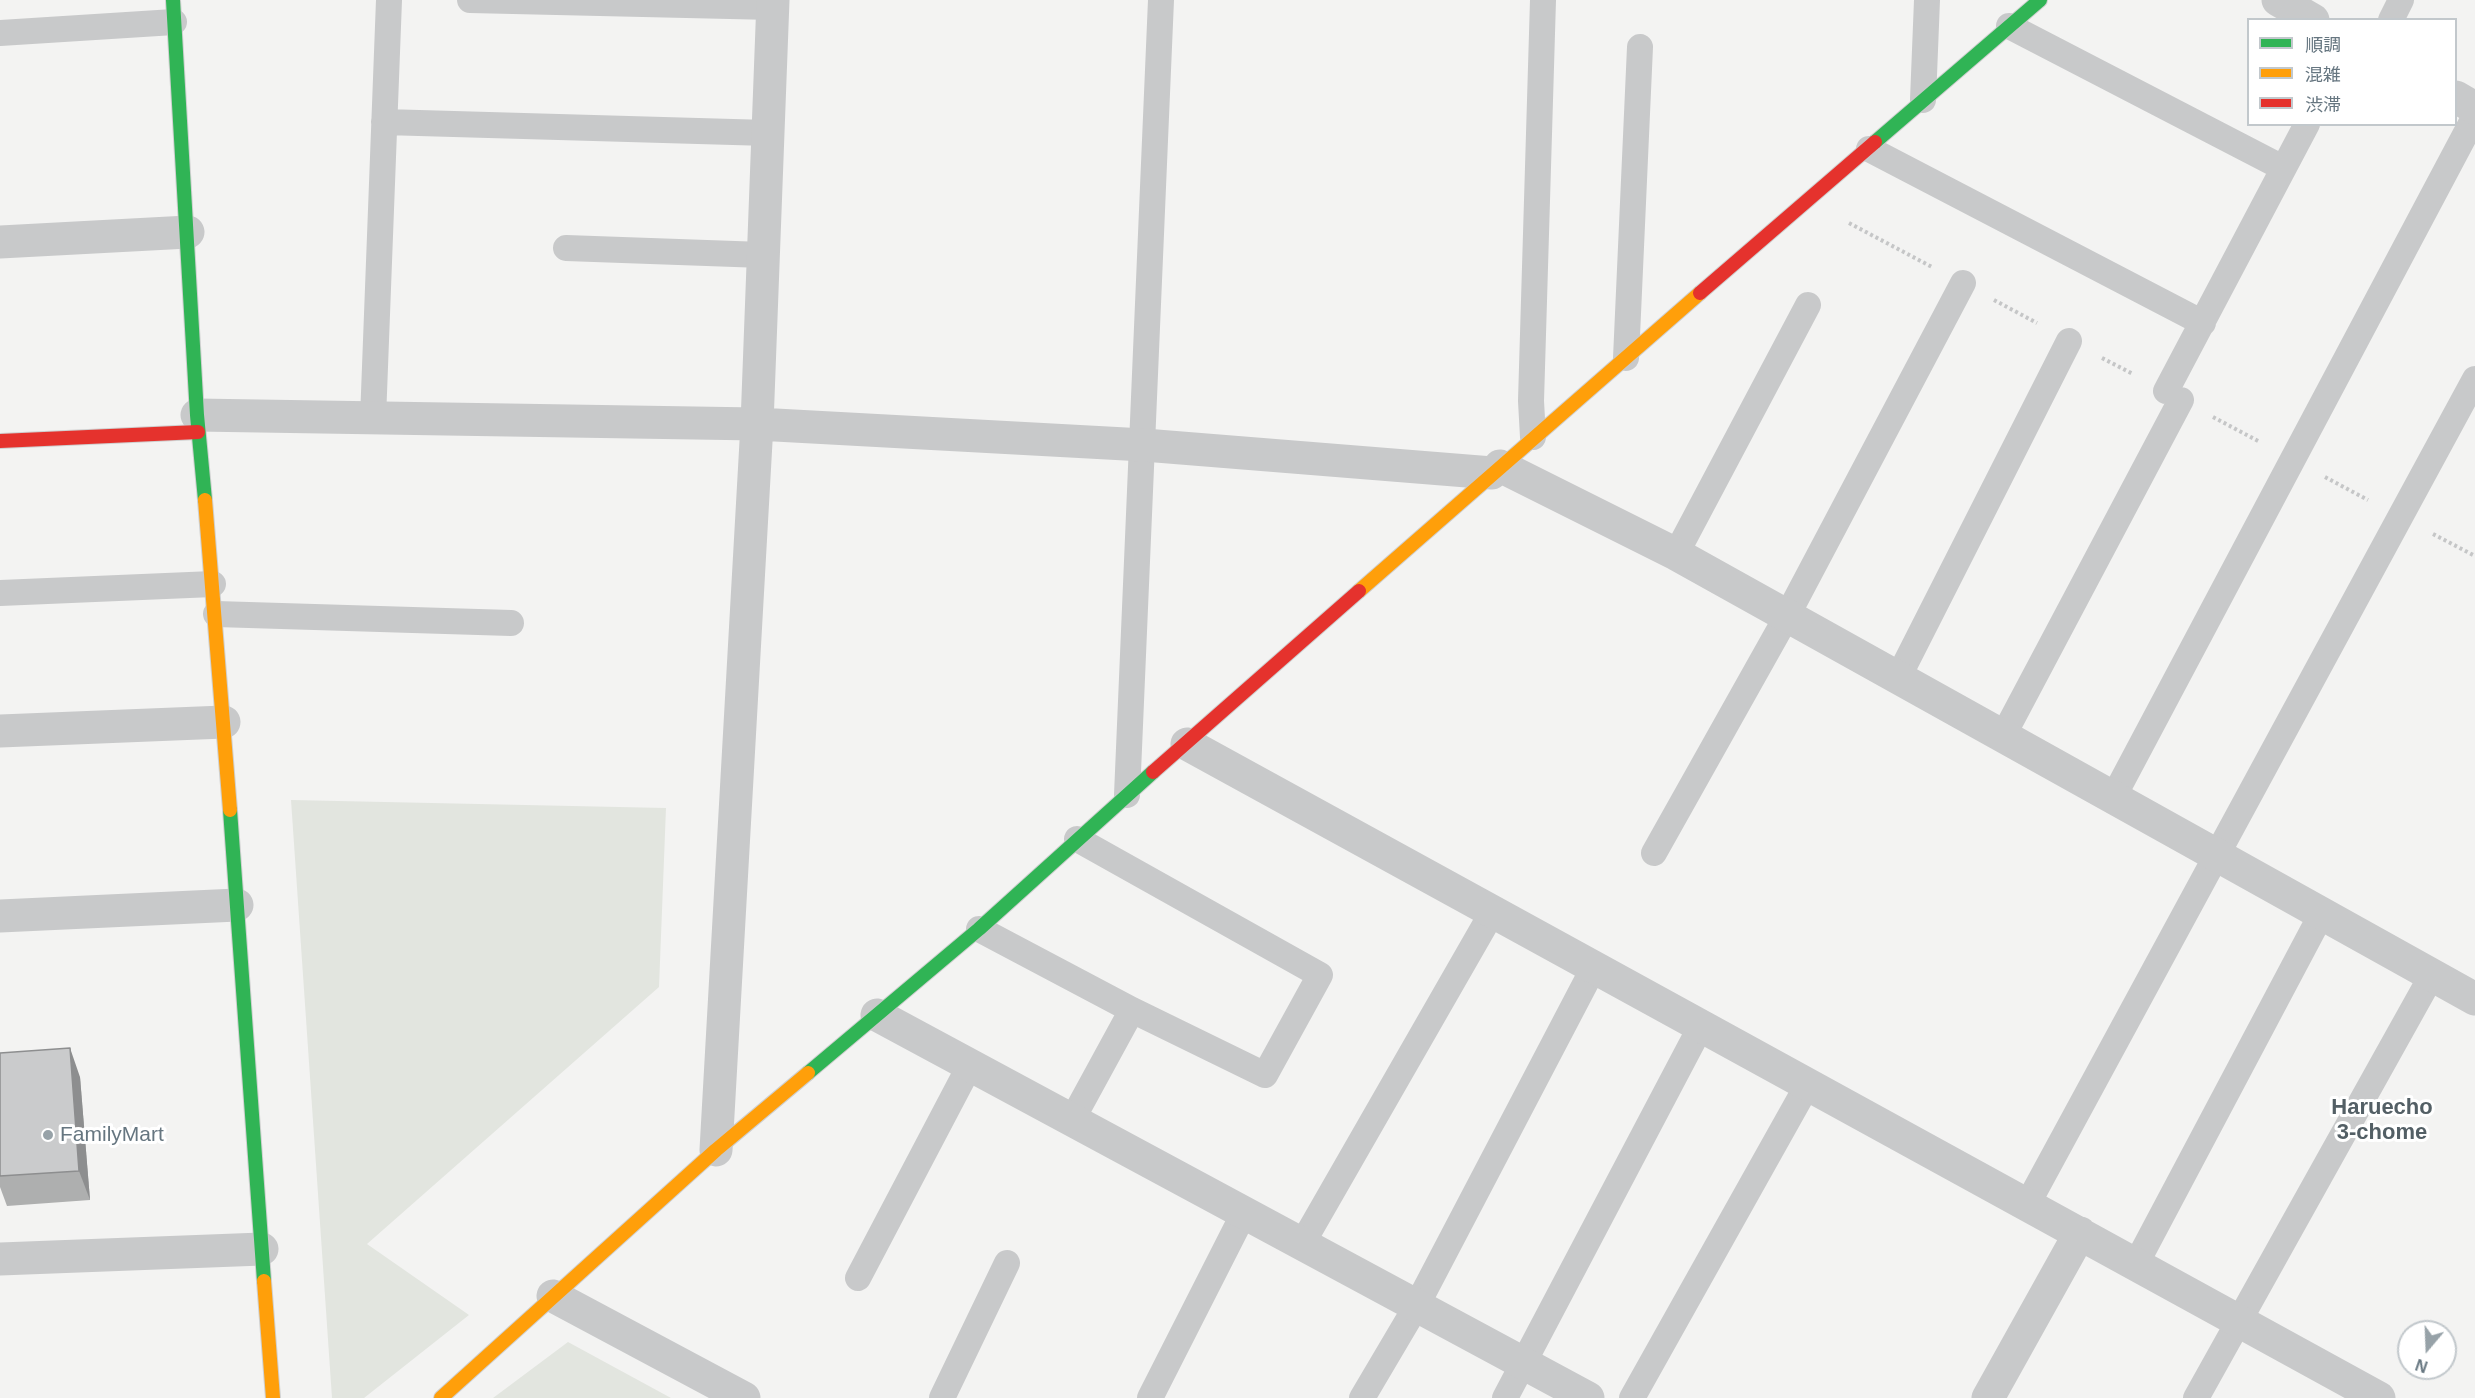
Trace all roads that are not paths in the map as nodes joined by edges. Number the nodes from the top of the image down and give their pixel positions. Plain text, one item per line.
1 (389, 0) edge
2 (470, 0) edge
3 (1161, 0) edge
4 (1543, 0) edge
5 (1927, 0) edge
6 (2040, 0) edge
7 (2278, 0) edge
8 (2402, 0) edge
9 (773, 3) edge
10 (173, 11) edge
11 (2310, 18) edge
12 (2392, 18) edge
13 (2010, 26) junction
14 (0, 33) edge
15 (1640, 47) dead end
16 (2457, 99) edge
17 (1923, 100) junction
18 (2475, 108) edge
19 (2475, 116) edge
20 (384, 122) junction
21 (2306, 126) edge
22 (768, 133) junction
23 (1869, 149) junction
24 (2283, 168) junction
25 (188, 232) junction
26 (0, 242) edge
27 (566, 248) dead end
28 (763, 255) junction
29 (1963, 284) dead end
30 (1808, 305) dead end
31 (2203, 323) junction
32 (2069, 341) dead end
33 (1626, 358) junction
34 (2475, 379) edge
35 (373, 419) junction
36 (198, 423) junction
37 (757, 424) junction
38 (1533, 437) junction
39 (0, 441) edge
40 (1144, 445) junction
41 (1496, 470) junction
42 (1676, 554) junction
43 (213, 584) junction
44 (0, 593) edge
45 (216, 614) junction
46 (1787, 616) junction
47 (511, 623) dead end
48 (1898, 678) junction
49 (224, 722) junction
50 (0, 731) edge
51 (2003, 736) junction
52 (1187, 744) junction
53 (1127, 795) junction
54 (2114, 798) junction
55 (1077, 839) junction
56 (1654, 853) dead end
57 (2218, 855) junction
58 (237, 905) junction
59 (1493, 911) junction
60 (2322, 913) junction
61 (0, 916) edge
62 (979, 929) junction
63 (1594, 967) junction
64 (2432, 975) junction
65 (2475, 999) edge
66 (1132, 1010) junction
67 (877, 1015) junction
68 (1701, 1026) junction
69 (970, 1065) junction
70 (1808, 1084) junction
71 (1072, 1120) junction
72 (716, 1150) junction
73 (2027, 1205) junction
74 (1244, 1213) junction
75 (2080, 1233) junction
76 (1302, 1244) junction
77 (262, 1249) junction
78 (0, 1259) edge
79 (1007, 1263) dead end
80 (2136, 1264) junction
81 (858, 1278) dead end
82 (553, 1296) junction
83 (1417, 1305) junction
84 (2239, 1320) junction
85 (1523, 1363) junction
86 (2343, 1390) edge
87 (273, 1398) edge
88 (441, 1398) edge
89 (744, 1398) edge
90 (942, 1398) edge
91 (1150, 1398) edge
92 (1362, 1398) edge
93 (1505, 1398) edge
94 (1588, 1398) edge
95 (1632, 1398) edge
96 (1988, 1398) edge
97 (2196, 1398) edge
98 (2379, 1398) edge

1 - 20 lane
2 - 9 lane
3 - 40 lane
4 - 38 lane
5 - 17 lane
6 - 13 street
7 - 11 street
8 - 12 lane
9 - 22 street
10 - 14 lane
10 - 25 street
13 - 17 street
13 - 24 lane
15 - 33 lane
16 - 18 street
17 - 23 street
19 - 54 lane
20 - 22 lane
20 - 35 lane
21 - 24 lane
22 - 28 street
23 - 31 lane
23 - 33 street
24 - 31 lane
25 - 26 street
25 - 36 street
27 - 28 lane
28 - 37 street
29 - 46 lane
30 - 42 lane
31 - 51 lane
32 - 48 lane
33 - 38 street
34 - 57 lane
35 - 36 street
35 - 37 street
36 - 39 street
36 - 43 street
37 - 40 street
37 - 72 street
38 - 41 street
40 - 41 street
40 - 53 lane
41 - 42 street
41 - 52 street
42 - 46 street
43 - 44 lane
43 - 45 street
45 - 47 lane
45 - 49 street
46 - 48 street
46 - 56 lane
48 - 51 street
49 - 50 street
49 - 58 street
51 - 54 street
52 - 53 street
52 - 59 street
53 - 55 street
54 - 57 street
55 - 62 street
55 - 66 lane
57 - 60 street
57 - 73 lane
58 - 61 street
58 - 77 street
59 - 63 street
59 - 76 lane
60 - 64 street
60 - 80 lane
62 - 66 lane
62 - 67 street
63 - 68 street
63 - 83 lane
64 - 65 street
64 - 84 lane
66 - 71 lane
67 - 69 street
67 - 72 street
68 - 70 street
68 - 85 lane
69 - 71 street
69 - 81 lane
70 - 73 street
70 - 95 lane
71 - 74 street
72 - 82 street
73 - 75 street
74 - 76 street
74 - 91 lane
75 - 80 street
75 - 96 street
76 - 83 street
77 - 78 street
77 - 87 street
79 - 90 lane
80 - 84 street
82 - 88 street
82 - 89 street
83 - 85 street
83 - 92 lane
84 - 86 street
84 - 97 lane
85 - 93 lane
85 - 94 street
86 - 98 street

